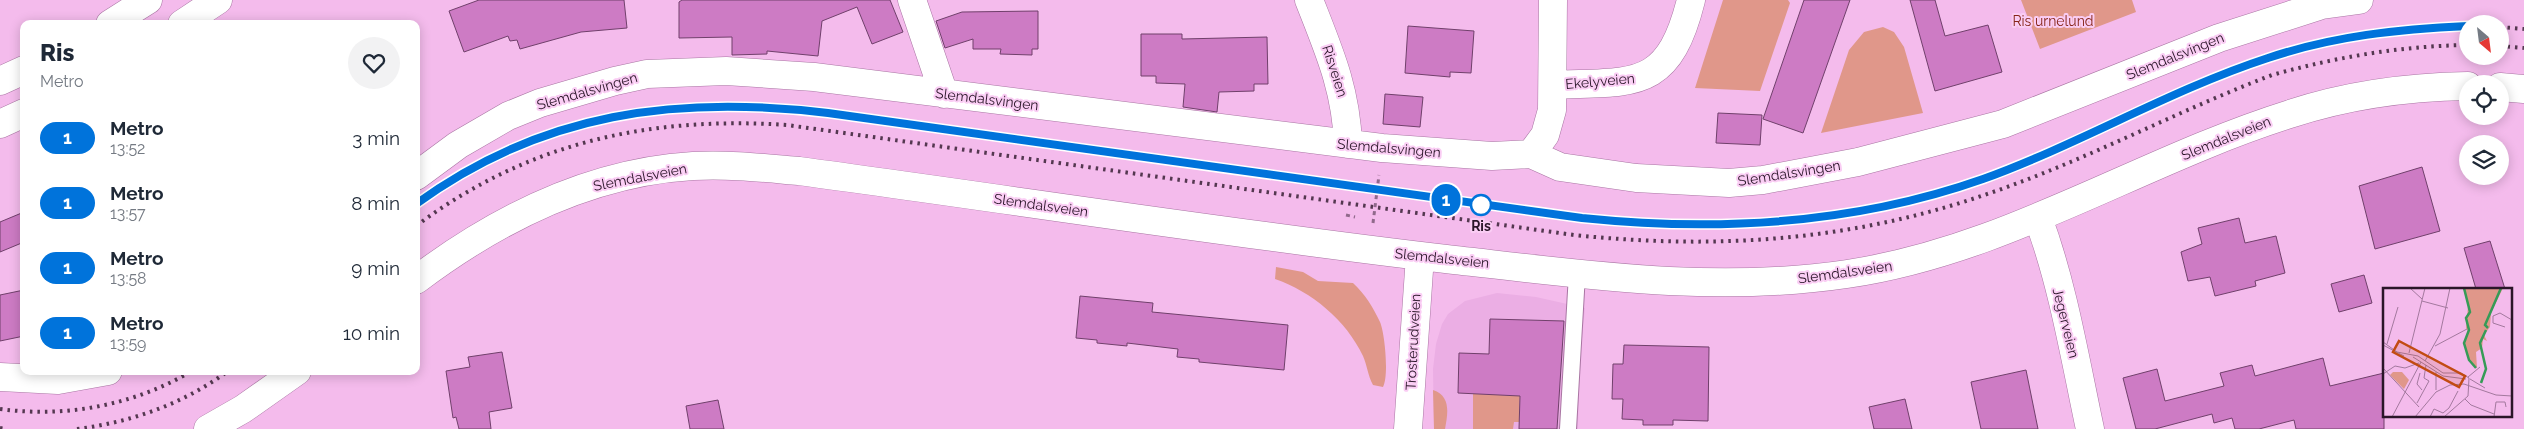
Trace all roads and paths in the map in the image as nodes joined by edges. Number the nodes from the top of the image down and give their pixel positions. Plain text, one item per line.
1 (148, 0) edge
2 (218, 0) edge
3 (912, 0) edge
4 (1309, 0) edge
5 (1553, 0) edge
6 (1691, 0) edge
7 (2359, 0) edge
8 (116, 20) edge
9 (188, 20) edge
10 (20, 72) edge
11 (0, 81) edge
12 (1553, 85) junction
13 (2459, 86) edge
14 (2509, 88) edge
15 (2524, 89) edge
16 (944, 94) junction
17 (20, 115) edge
18 (0, 124) edge
19 (1348, 144) junction
20 (1382, 148) junction
21 (1531, 154) junction
22 (420, 173) edge
23 (2038, 218) junction
24 (1372, 229) dead end
25 (1420, 256) junction
26 (1577, 274) junction
27 (420, 277) edge
28 (86, 375) edge
29 (291, 375) edge
30 (0, 377) edge
31 (208, 429) edge
32 (1408, 429) edge
33 (1568, 429) edge
34 (2090, 429) edge

1 - 8 main road
2 - 9 main road
3 - 16 main road
4 - 19 main road, Risveien
5 - 12 main road
6 - 12 main road, Ekelyveien
7 - 21 main road, Slemdalsvingen
10 - 11 main road
12 - 21 main road
13 - 23 main road, Slemdalsveien
14 - 15 main road
16 - 19 main road, Slemdalsvingen
16 - 22 main road, Slemdalsvingen
17 - 18 main road
19 - 20 main road, Slemdalsvingen
20 - 21 main road, Slemdalsvingen
20 - 24 path
23 - 26 main road, Slemdalsveien
23 - 34 main road, Jegerveien
25 - 26 main road, Slemdalsveien
25 - 27 main road, Slemdalsveien
25 - 32 main road, Trosterudveien
26 - 33 lane
28 - 30 main road
29 - 31 main road

